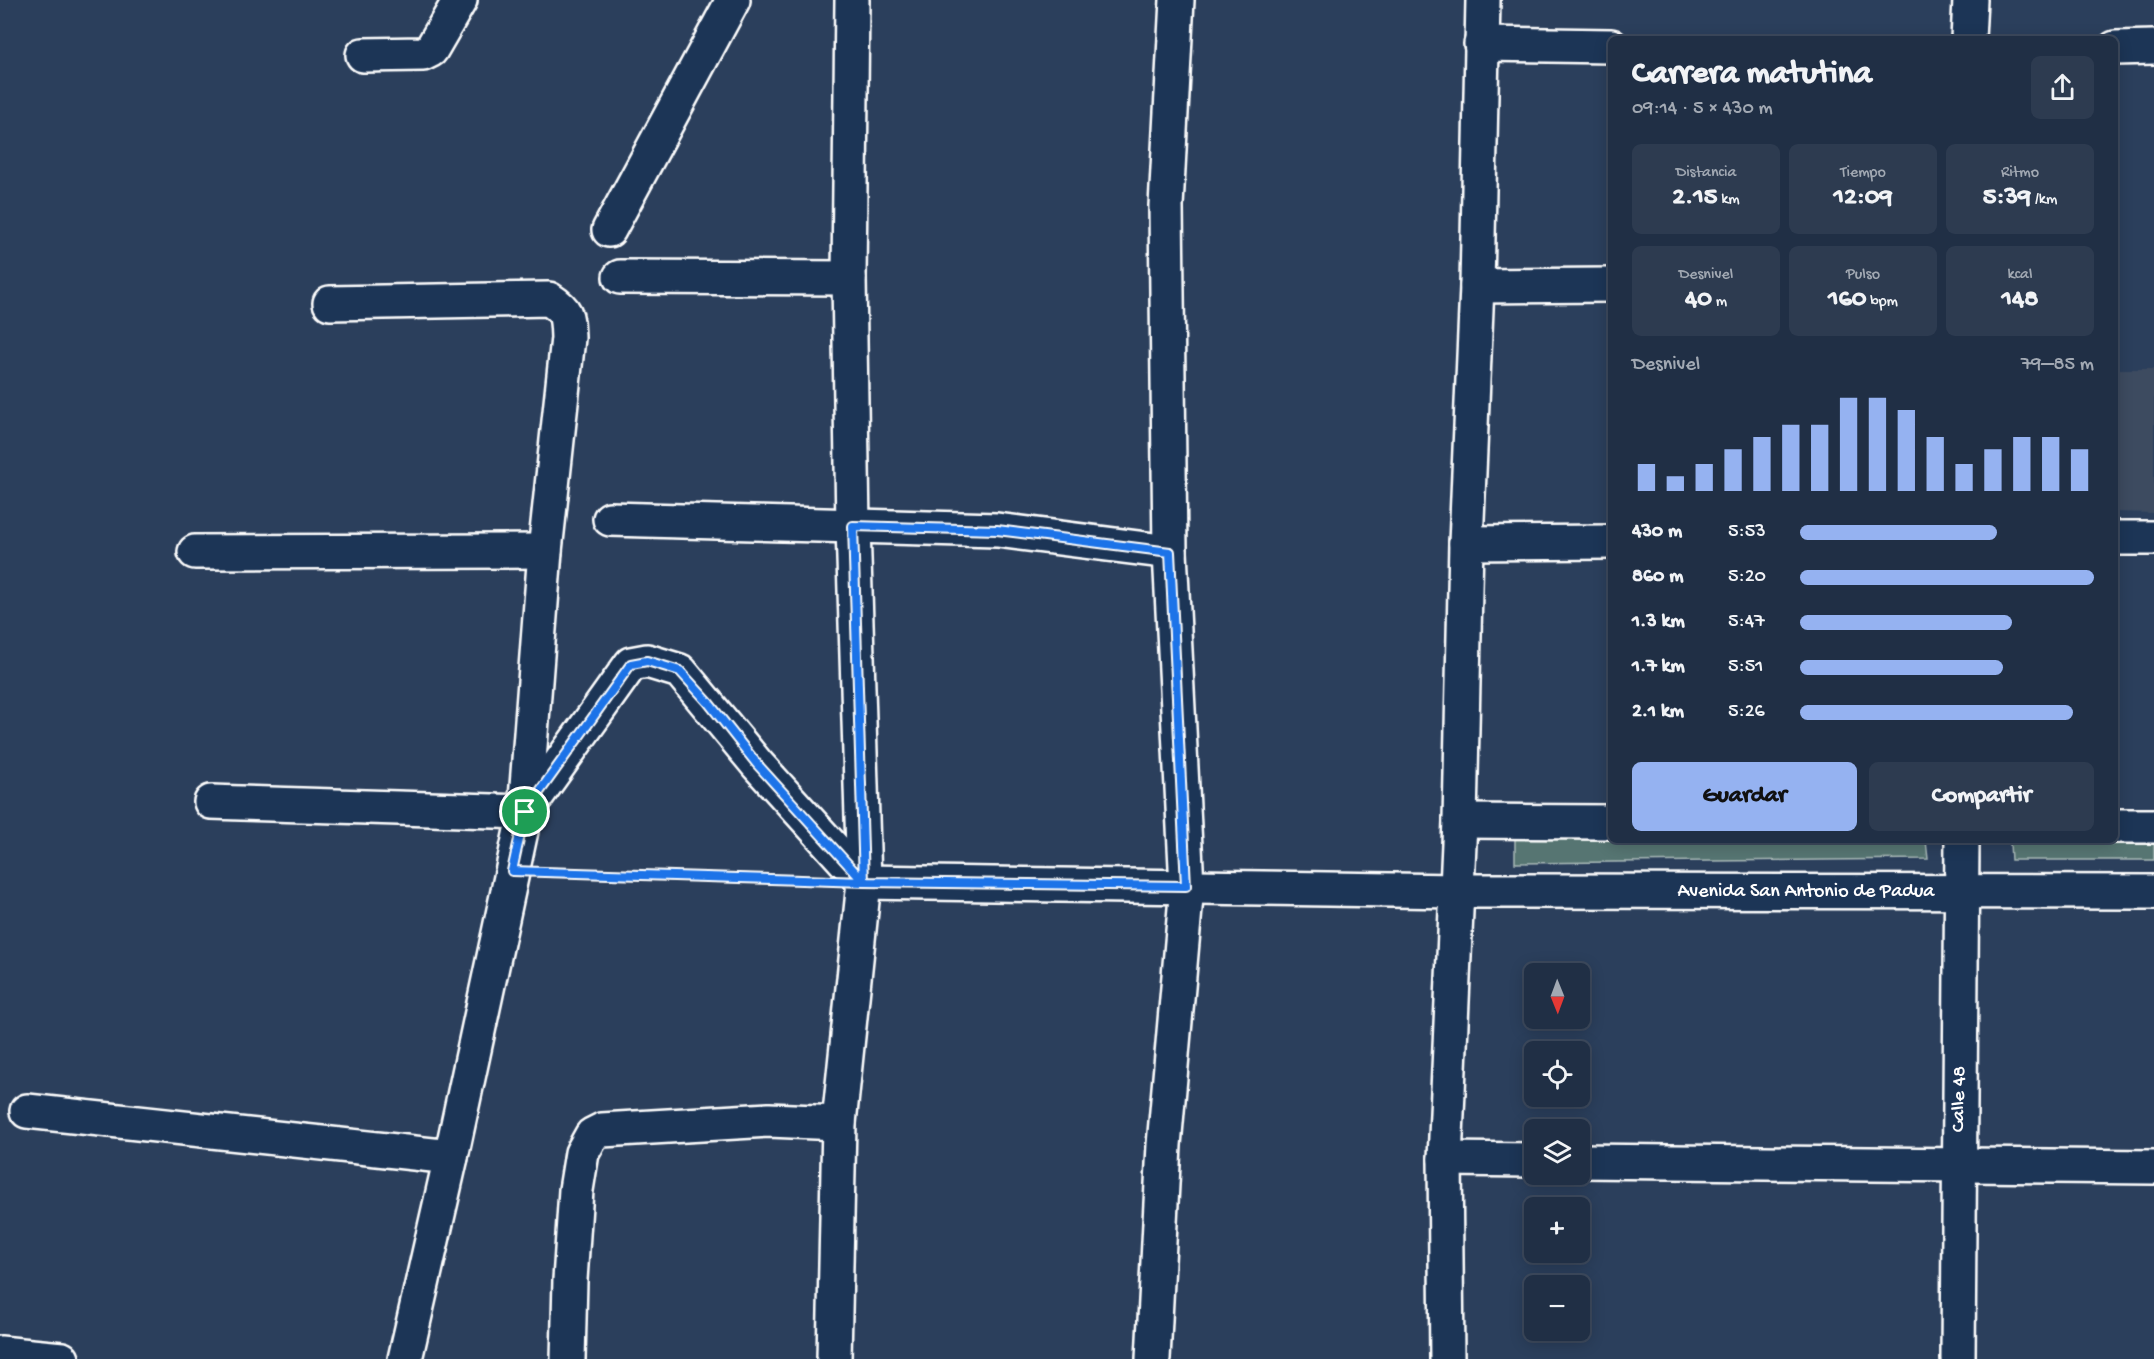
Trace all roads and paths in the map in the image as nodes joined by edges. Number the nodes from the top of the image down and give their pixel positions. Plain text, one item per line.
1 (460, 0) edge
2 (733, 0) edge
3 (852, 0) edge
4 (1177, 0) edge
5 (1483, 0) edge
6 (1970, 0) edge
7 (1968, 36) edge
8 (1482, 44) junction
9 (1608, 46) edge
10 (2154, 47) edge
11 (2118, 48) edge
12 (363, 55) dead end
13 (609, 230) dead end
14 (620, 278) dead end
15 (849, 278) junction
16 (1608, 285) edge
17 (1477, 286) junction
18 (330, 303) dead end
19 (610, 519) dead end
20 (853, 526) junction
21 (2118, 538) edge
22 (2154, 538) edge
23 (1608, 542) edge
24 (1466, 543) junction
25 (545, 551) junction
26 (195, 552) dead end
27 (1170, 552) junction
28 (211, 802) dead end
29 (525, 812) junction
30 (1460, 821) junction
31 (1608, 822) edge
32 (2118, 826) edge
33 (2154, 826) edge
34 (1962, 843) edge
35 (512, 871) junction
36 (864, 882) junction
37 (1186, 886) junction
38 (1457, 891) junction
39 (1962, 892) junction
40 (2154, 892) edge
41 (27, 1111) dead end
42 (839, 1123) junction
43 (451, 1157) junction
44 (1444, 1160) junction
45 (1524, 1160) edge
46 (1590, 1161) edge
47 (1959, 1165) junction
48 (2154, 1167) edge
49 (0, 1353) edge
50 (62, 1359) edge
51 (405, 1359) edge
52 (568, 1359) edge
53 (834, 1359) edge
54 (1153, 1359) edge
55 (1447, 1359) edge
56 (1958, 1359) edge

1 - 12 street
2 - 13 street
3 - 15 street
4 - 27 street
5 - 8 street
6 - 7 street
8 - 9 street
8 - 17 street
10 - 11 street
14 - 15 street
15 - 20 street
16 - 17 street
17 - 24 street
18 - 25 street
19 - 20 street
20 - 27 street
20 - 36 street
21 - 22 street
23 - 24 street
24 - 30 street
25 - 26 street
25 - 29 street
27 - 37 street
28 - 29 street
29 - 35 street
29 - 36 street
30 - 31 street
30 - 38 street
32 - 33 street
34 - 39 street, Calle 48
35 - 36 path
35 - 43 street
36 - 37 street, Avenida San Antonio de Padua
36 - 42 street
37 - 38 street, Avenida San Antonio de Padua
37 - 54 street
38 - 39 street, Avenida San Antonio de Padua
38 - 44 street
39 - 40 street, Avenida San Antonio de Padua
39 - 47 street, Calle 48
41 - 43 street
42 - 52 street
42 - 53 street
43 - 51 street
44 - 45 street
44 - 55 street
46 - 47 street
47 - 48 street
47 - 56 street, Calle 48
49 - 50 street

